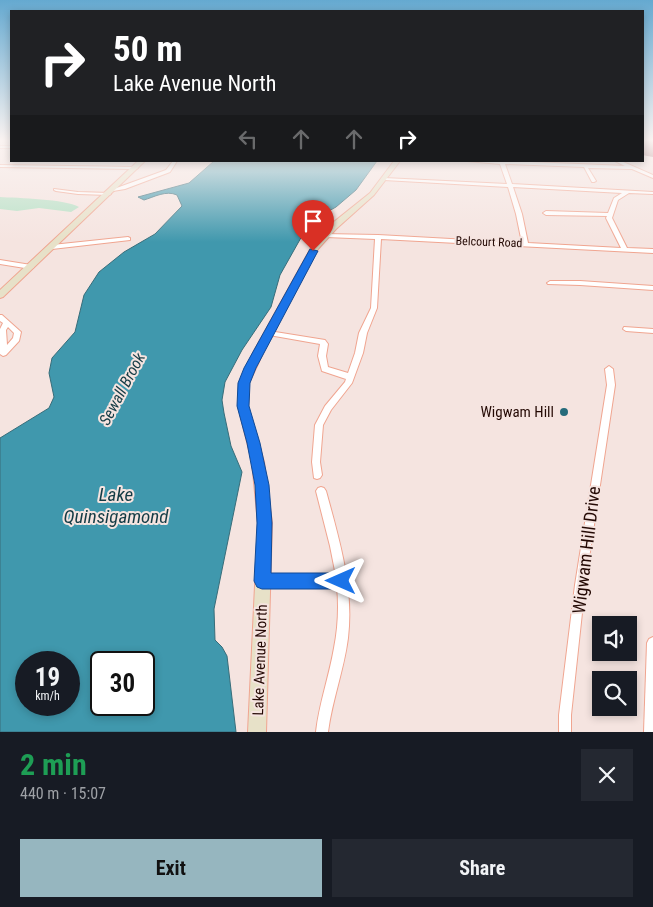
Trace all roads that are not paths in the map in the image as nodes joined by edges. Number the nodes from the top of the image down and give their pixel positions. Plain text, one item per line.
1 (130, 174) edge
2 (160, 174) edge
3 (387, 174) edge
4 (505, 174) edge
5 (590, 174) edge
6 (384, 179) junction
7 (594, 181) dead end
8 (508, 185) junction
9 (56, 190) dead end
10 (629, 190) junction
11 (111, 192) junction
12 (653, 193) edge
13 (546, 212) dead end
14 (610, 215) junction
15 (326, 235) junction
16 (378, 237) junction
17 (128, 239) dead end
18 (525, 243) junction
19 (52, 247) junction
20 (625, 249) junction
21 (653, 251) edge
22 (0, 262) edge
23 (31, 267) junction
24 (550, 283) dead end
25 (653, 288) edge
26 (0, 295) edge
27 (0, 317) edge
28 (6, 323) junction
29 (626, 329) dead end
30 (653, 331) edge
31 (269, 333) junction
32 (2, 356) edge
33 (609, 369) dead end
34 (350, 377) junction
35 (317, 475) dead end
36 (321, 491) dead end
37 (262, 581) junction
38 (341, 581) junction
39 (653, 643) edge
40 (257, 732) edge
41 (322, 732) edge
42 (565, 732) edge
43 (650, 732) edge

1 - 11 main road
2 - 11 street
3 - 6 main road, Lake Avenue North
4 - 8 street
5 - 7 street
6 - 8 street
6 - 15 main road, Lake Avenue North
8 - 10 street
8 - 18 street
9 - 11 street
10 - 12 street
10 - 14 street
11 - 19 main road
13 - 14 street
14 - 20 street
15 - 16 street, Belcourt Road
15 - 31 main road, Lake Avenue North
16 - 18 street, Belcourt Road
16 - 34 street
17 - 19 street
18 - 20 street, Belcourt Road
19 - 23 main road
20 - 21 street, Belcourt Road
22 - 23 street
23 - 26 main road
24 - 25 street
27 - 28 street
28 - 32 street
28 - 32 street
29 - 30 street
31 - 34 street
31 - 37 main road, Lake Avenue North
33 - 42 street, Wigwam Hill Drive
34 - 35 street
36 - 38 street
37 - 38 street
37 - 40 main road, Lake Avenue North
38 - 41 street
39 - 43 street

